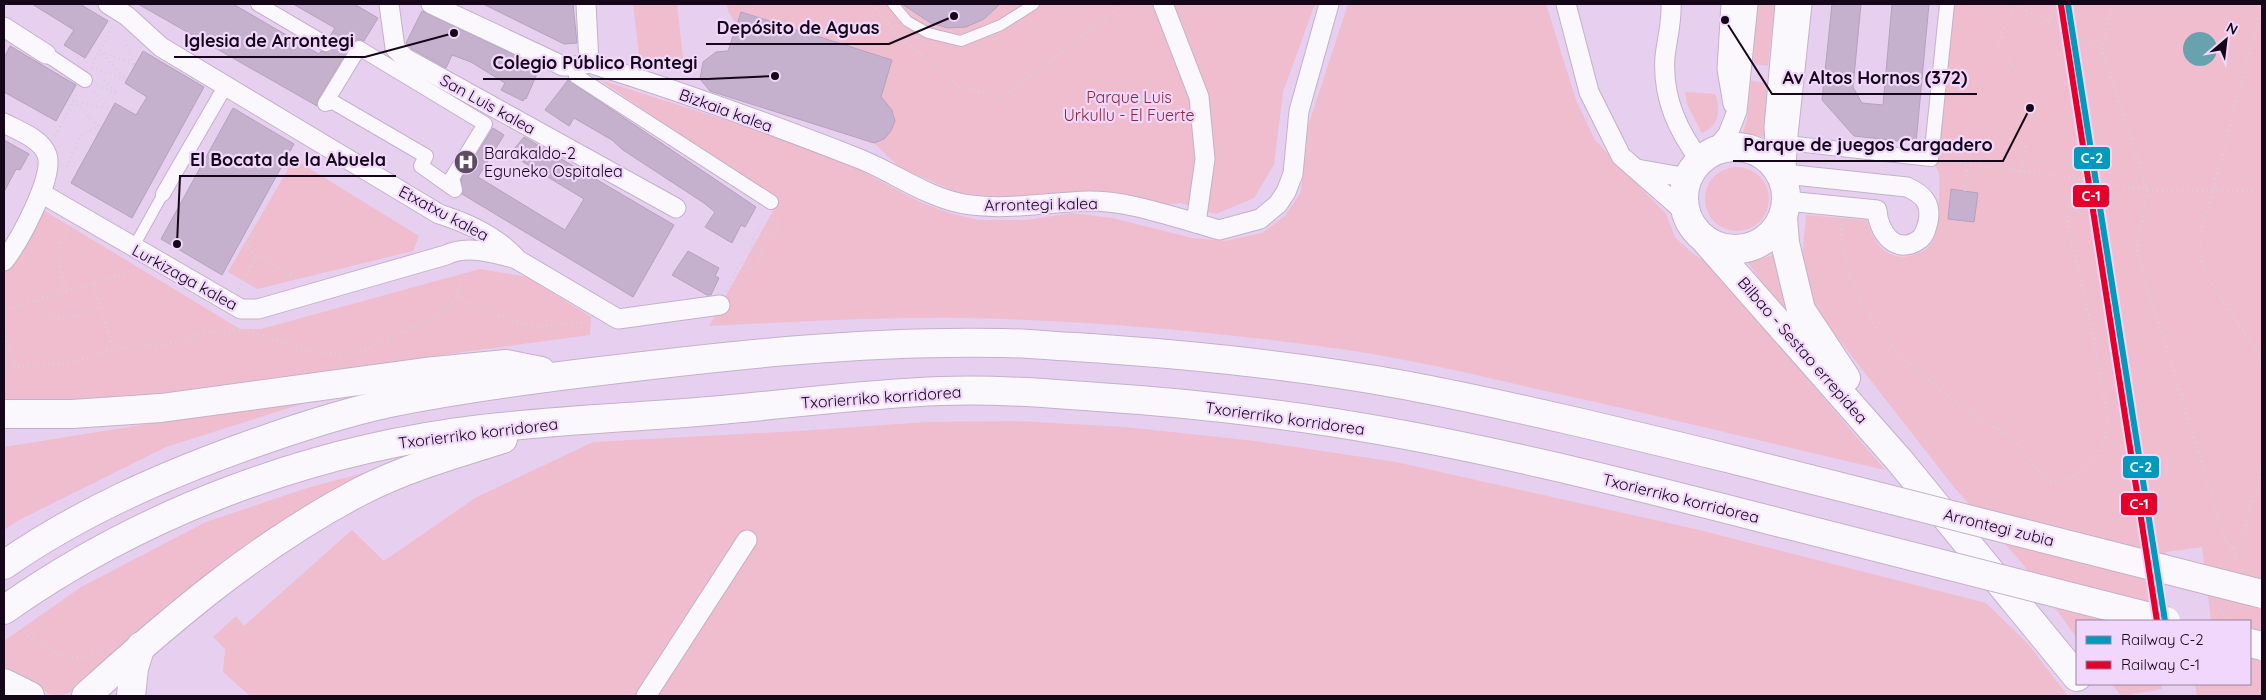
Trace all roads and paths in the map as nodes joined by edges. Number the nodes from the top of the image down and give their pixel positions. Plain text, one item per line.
1 (108, 4) edge
2 (258, 4) edge
3 (389, 4) edge
4 (431, 4) edge
5 (586, 4) edge
6 (873, 4) edge
7 (893, 4) edge
8 (1034, 4) edge
9 (1123, 4) edge
10 (1163, 4) edge
11 (1329, 4) edge
12 (1566, 4) edge
13 (1671, 4) edge
14 (1731, 4) edge
15 (1748, 4) edge
16 (1785, 4) edge
17 (1802, 4) edge
18 (1947, 4) edge
19 (2014, 4) edge
20 (2052, 4) edge
21 (2112, 4) edge
22 (2262, 4) edge
23 (2048, 21) junction
24 (4, 27) edge
25 (121, 31) dead end
26 (326, 44) tunnel mouth
27 (359, 48) joint
28 (2102, 49) junction
29 (46, 54) joint
30 (582, 70) junction
31 (2019, 72) dead end
32 (85, 80) junction
33 (226, 86) junction
34 (1734, 122) junction
35 (4, 123) edge
36 (1787, 143) junction
37 (2025, 146) dead end
38 (863, 160) joint
39 (1931, 160) junction
40 (1701, 163) junction
41 (1967, 164) junction
42 (1637, 169) junction
43 (2022, 172) junction
44 (64, 175) dead end
45 (2083, 179) junction
46 (1784, 189) junction
47 (2147, 190) junction
48 (1964, 191) dead end
49 (2262, 191) edge
50 (41, 193) junction
51 (163, 194) joint
52 (771, 202) joint
53 (676, 208) dead end
54 (1686, 213) junction
55 (439, 214) junction
56 (77, 215) junction
57 (1196, 223) junction
58 (1841, 223) dead end
59 (255, 232) dead end
60 (1706, 241) junction
61 (133, 248) junction
62 (455, 250) junction
63 (7, 251) edge
64 (258, 254) junction
65 (518, 260) junction
66 (160, 263) junction
67 (458, 270) dead end
68 (93, 284) junction
69 (238, 290) dead end
70 (66, 292) junction
71 (320, 293) junction
72 (457, 297) junction
73 (36, 301) junction
74 (720, 305) joint
75 (100, 307) junction
76 (4, 310) edge
77 (618, 319) junction
78 (4, 331) edge
79 (114, 349) junction
80 (2262, 351) edge
81 (2258, 354) junction
82 (2262, 361) edge
83 (15, 367) junction
84 (4, 372) edge
85 (565, 376) junction
86 (161, 408) junction
87 (4, 414) edge
88 (585, 420) junction
89 (4, 433) edge
90 (1899, 460) junction
91 (2262, 464) edge
92 (747, 540) dead end
93 (4, 565) edge
94 (2262, 594) edge
95 (4, 610) edge
96 (2162, 620) edge
97 (24, 632) dead end
98 (107, 646) dead end
99 (141, 646) junction
100 (2076, 676) edge
101 (2083, 685) edge
102 (86, 696) edge
103 (131, 696) edge
104 (646, 696) edge
105 (2092, 696) edge

1 - 33 street, Etxatxu kalea
2 - 26 street
3 - 53 street, San Luis kalea
4 - 30 street
5 - 30 street
6 - 9 path
7 - 8 lane
10 - 57 street
11 - 57 street, Arrontegi kalea
12 - 42 street
13 - 40 street
14 - 34 street
15 - 34 street
16 - 46 street
17 - 36 street
18 - 39 street
19 - 23 path
19 - 31 path
20 - 23 path
21 - 28 path
22 - 81 path
23 - 28 path
24 - 29 street
25 - 32 path
27 - 27 street
28 - 47 path
29 - 32 street
30 - 38 street, Bizkaia kalea
30 - 52 street
32 - 44 path
33 - 51 street
33 - 55 street, Etxatxu kalea
34 - 40 street
35 - 50 street
36 - 39 street
36 - 46 street
37 - 43 path
38 - 57 street, Arrontegi kalea
39 - 41 path
40 - 42 street
40 - 46 main road
40 - 54 main road
41 - 43 path
41 - 48 path
42 - 54 street
43 - 45 path
45 - 47 path
45 - 58 path
46 - 46 street
46 - 60 main road
46 - 90 main road, Bilbao - Sestao errepidea
47 - 49 path, bridge
47 - 91 path
50 - 56 street, Lurkizaga kalea
50 - 63 street
51 - 61 lane
52 - 74 path
54 - 60 main road
55 - 62 street
55 - 65 street, Etxatxu kalea
56 - 61 street, Lurkizaga kalea
56 - 70 path
59 - 64 path
60 - 90 main road, Bilbao - Sestao errepidea
61 - 66 street, Lurkizaga kalea
62 - 65 street, Lurkizaga kalea
62 - 71 street, Lurkizaga kalea
64 - 69 path
64 - 71 path
65 - 77 street, Etxatxu kalea
66 - 68 path
66 - 71 street, Lurkizaga kalea
67 - 72 path
68 - 70 path
68 - 75 path
70 - 73 path
72 - 77 path
72 - 79 path
73 - 75 path
73 - 76 path
74 - 77 street
75 - 79 path
78 - 83 path
79 - 83 path
80 - 81 path
81 - 82 path
83 - 84 path
85 - 86 main road
85 - 93 main road
85 - 94 main road, Arrontegi zubia, bridge
86 - 87 main road
86 - 89 main road
88 - 95 main road, Txorierriko korridorea
88 - 96 main road, Txorierriko korridorea, bridge
88 - 99 main road
90 - 100 main road, Bilbao - Sestao errepidea
92 - 104 street
97 - 98 path
99 - 102 main road
99 - 103 main road
101 - 105 main road

